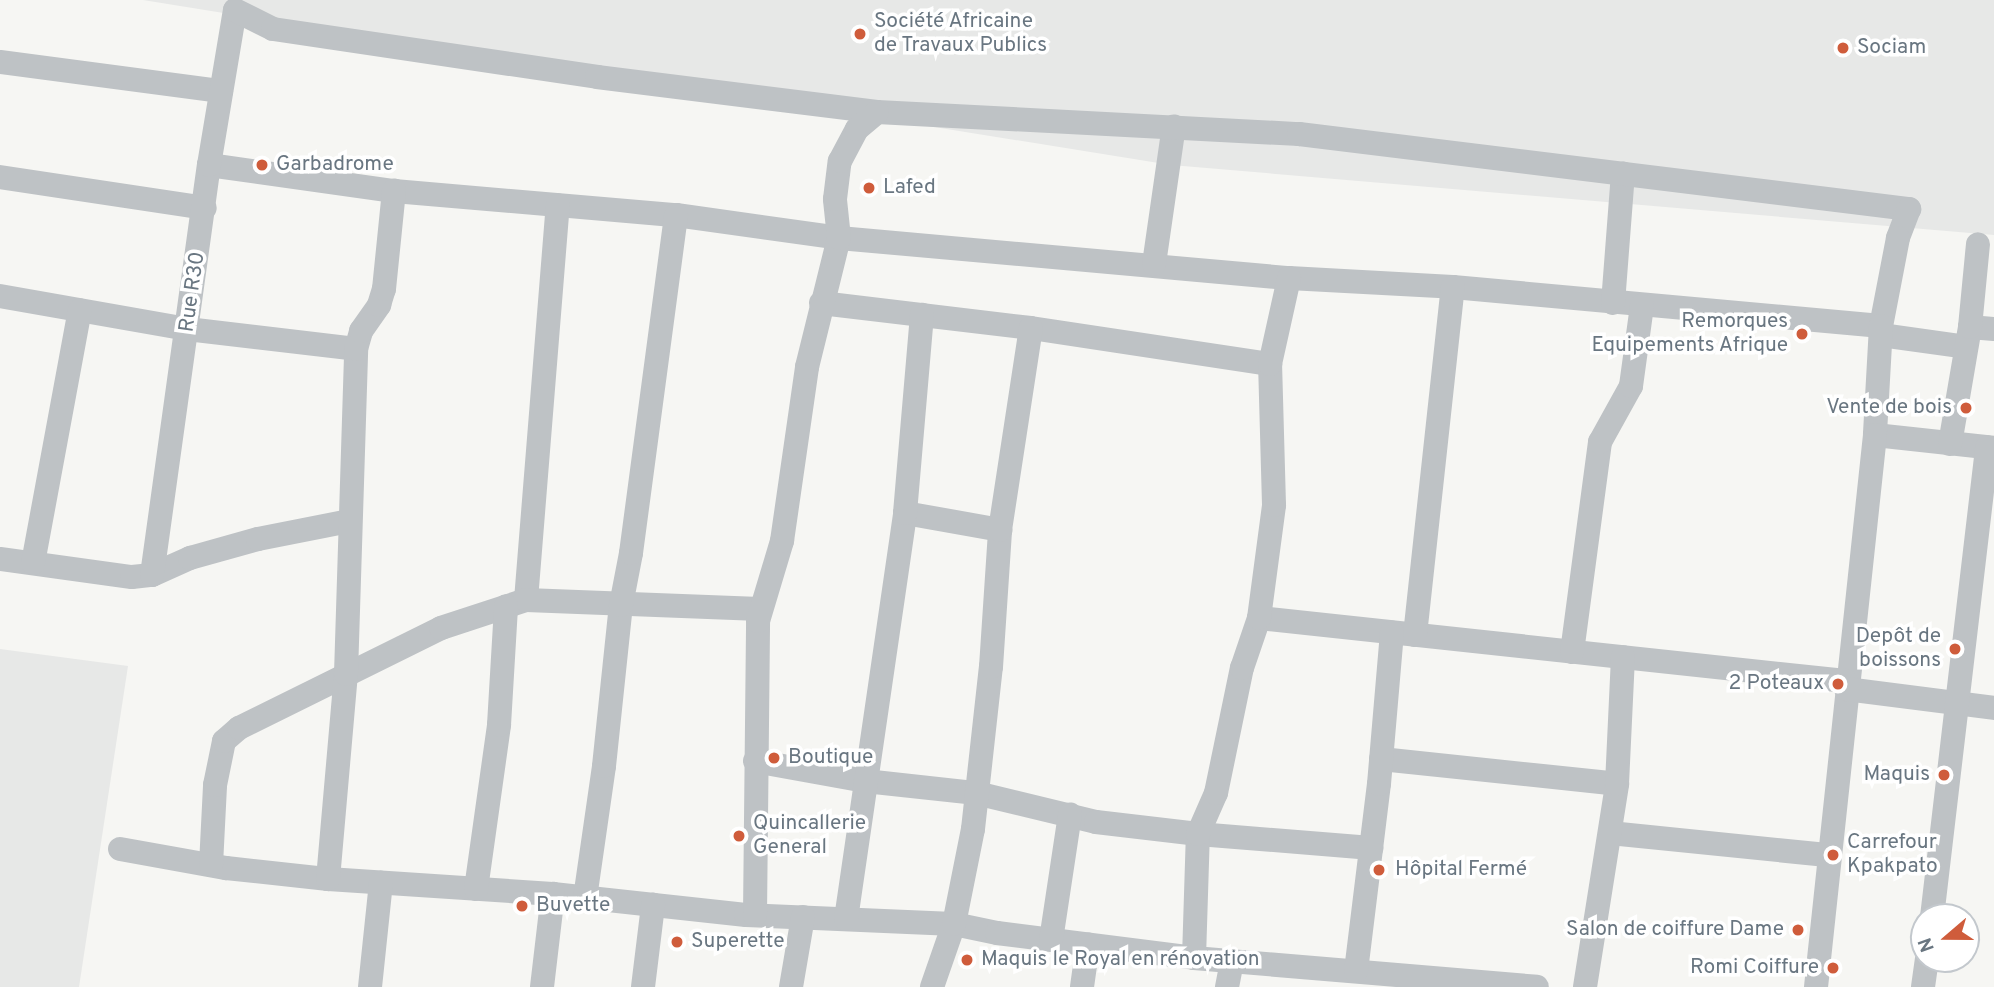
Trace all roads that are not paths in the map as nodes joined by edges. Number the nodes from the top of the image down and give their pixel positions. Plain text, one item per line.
1 (0, 62) edge
2 (221, 91) junction
3 (877, 111) junction
4 (1174, 127) junction
5 (209, 165) junction
6 (1623, 173) junction
7 (0, 177) edge
8 (394, 191) junction
9 (558, 205) junction
10 (205, 208) junction
11 (676, 215) junction
12 (839, 238) junction
13 (1978, 244) dead end
14 (1154, 264) junction
15 (1289, 278) junction
16 (1453, 287) junction
17 (0, 296) edge
18 (821, 303) junction
19 (1613, 303) junction
20 (1642, 306) junction
21 (80, 310) junction
22 (922, 315) junction
23 (1031, 328) junction
24 (187, 329) junction
25 (1881, 330) junction
26 (1977, 334) edge
27 (356, 349) junction
28 (1270, 364) junction
29 (1875, 435) junction
30 (1950, 444) junction
31 (1991, 447) edge
32 (905, 513) junction
33 (349, 521) junction
34 (1000, 530) junction
35 (0, 559) edge
36 (33, 563) junction
37 (152, 575) junction
38 (516, 603) junction
39 (621, 606) junction
40 (760, 609) junction
41 (1259, 618) junction
42 (1404, 634) junction
43 (1573, 652) junction
44 (1623, 657) junction
45 (346, 674) junction
46 (1846, 685) junction
47 (1957, 704) junction
48 (1994, 708) edge
49 (1381, 759) junction
50 (755, 761) junction
51 (865, 781) junction
52 (1617, 785) junction
53 (976, 793) junction
54 (1070, 814) junction
55 (1198, 834) junction
56 (1610, 834) junction
57 (1371, 848) junction
58 (120, 849) dead end
59 (1827, 855) junction
60 (211, 865) junction
61 (328, 879) junction
62 (381, 883) junction
63 (476, 889) junction
64 (553, 894) junction
65 (585, 898) junction
66 (1934, 903) edge
67 (653, 905) junction
68 (754, 915) junction
69 (803, 917) junction
70 (846, 919) junction
71 (954, 924) junction
72 (1051, 940) junction
73 (1088, 944) junction
74 (1194, 958) junction
75 (1232, 961) junction
76 (1356, 971) junction
77 (370, 987) edge
78 (542, 987) edge
79 (643, 987) edge
80 (791, 987) edge
81 (932, 987) edge
82 (1082, 987) edge
83 (1227, 987) edge
84 (1537, 987) edge
85 (1585, 987) edge
86 (1815, 987) edge

1 - 2 street
2 - 3 street, Rue R30
2 - 5 street, Rue R30
3 - 4 street
3 - 12 street
4 - 6 street
4 - 14 street
5 - 8 street
5 - 10 street, Rue R30
6 - 19 street
6 - 25 street
7 - 10 street
8 - 9 street
8 - 27 street
9 - 11 street
9 - 38 street
10 - 24 street, Rue R30
11 - 12 street
11 - 39 street
12 - 14 street
12 - 18 street
13 - 26 street
14 - 15 street
15 - 16 street
15 - 28 street
16 - 19 street
16 - 42 street
17 - 21 street
18 - 22 street
18 - 40 street
19 - 20 street
20 - 25 street
20 - 43 street
21 - 24 street
21 - 36 street
22 - 23 street
22 - 32 street
23 - 28 street
23 - 34 street
24 - 27 street
24 - 37 street, Rue R30
25 - 26 street
25 - 29 street
26 - 30 street
27 - 33 street
28 - 41 street
29 - 30 street
29 - 46 street
30 - 31 street
31 - 47 street
32 - 34 street
32 - 51 street
33 - 37 street
33 - 45 street
34 - 53 street
35 - 36 street
36 - 37 street
38 - 39 street
38 - 45 street
38 - 63 street
39 - 40 street
39 - 65 street
40 - 50 street
41 - 42 street
41 - 55 street
42 - 43 street
42 - 49 street
43 - 44 street
44 - 46 street
44 - 52 street
45 - 60 street
45 - 61 street
46 - 47 street
46 - 59 street
47 - 48 street
47 - 66 street
49 - 52 street
49 - 57 street
50 - 51 street
50 - 68 street
51 - 53 street
51 - 70 street
52 - 56 street
53 - 54 street
53 - 71 street
54 - 55 street
54 - 72 street
55 - 57 street
55 - 74 street
56 - 59 street
56 - 85 street
57 - 76 street
58 - 60 street
59 - 86 street
60 - 61 street
61 - 62 street
62 - 63 street
62 - 77 street
63 - 64 street
64 - 65 street
64 - 78 street
65 - 67 street
67 - 68 street
67 - 79 street
68 - 69 street
69 - 70 street
69 - 80 street
70 - 71 street
71 - 72 street
71 - 81 street
72 - 73 street
73 - 74 street
73 - 82 street
74 - 75 street
75 - 76 street
75 - 83 street
76 - 84 street

